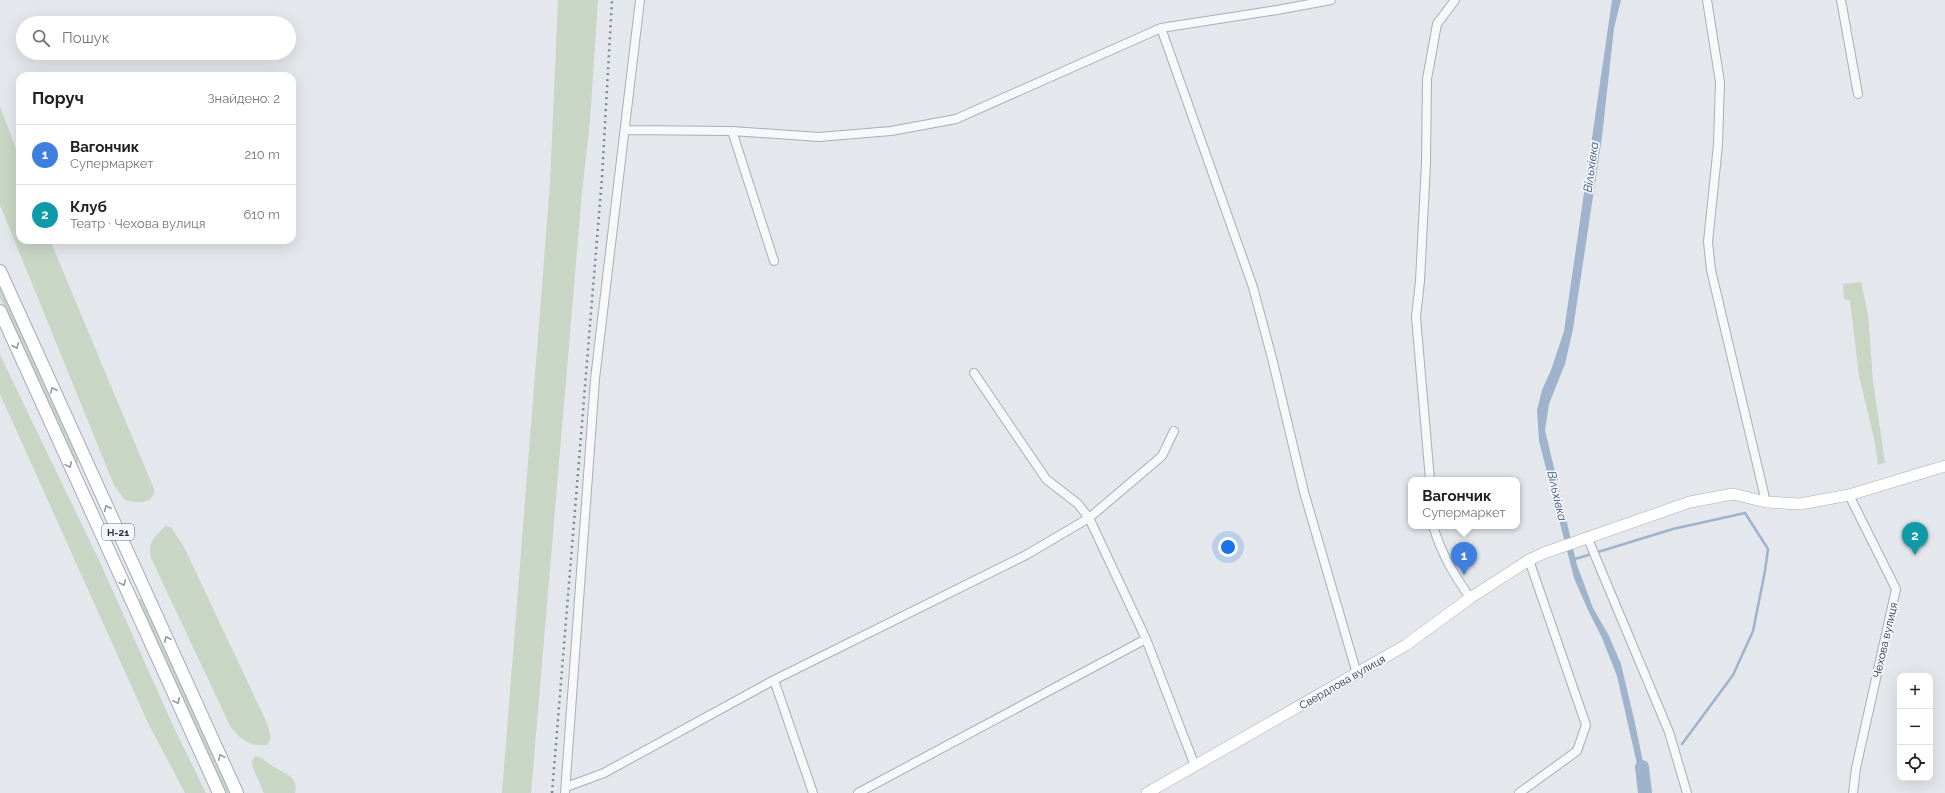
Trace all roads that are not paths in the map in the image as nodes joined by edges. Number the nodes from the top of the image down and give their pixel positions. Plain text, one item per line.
1 (640, 0) edge
2 (1331, 0) edge
3 (1455, 0) edge
4 (1707, 0) edge
5 (1841, 0) edge
6 (1161, 28) junction
7 (1858, 94) dead end
8 (625, 130) junction
9 (732, 131) junction
10 (774, 261) dead end
11 (0, 271) edge
12 (0, 310) edge
13 (974, 373) dead end
14 (1174, 430) dead end
15 (1945, 466) edge
16 (1430, 477) edge
17 (1849, 496) junction
18 (1766, 502) junction
19 (1090, 518) junction
20 (1434, 529) edge
21 (1583, 540) junction
22 (1529, 560) junction
23 (1470, 598) junction
24 (1146, 639) junction
25 (1357, 674) junction
26 (774, 680) junction
27 (1195, 766) junction
28 (566, 790) edge
29 (218, 793) edge
30 (237, 793) edge
31 (813, 793) edge
32 (858, 793) edge
33 (1147, 793) edge
34 (1519, 793) edge
35 (1687, 793) edge
36 (1853, 793) edge

1 - 8 street
2 - 6 street
3 - 16 street
4 - 18 street
5 - 7 street
6 - 9 street
6 - 25 street
8 - 9 street
8 - 28 street
9 - 10 street
30 -> 11 main road, Н-21
12 -> 29 main road, Н-21
13 - 19 street
14 - 19 street
15 - 17 street, Свердлова вулиця
17 - 18 street, Свердлова вулиця
17 - 36 street, Чехова вулиця
18 - 21 street, Свердлова вулиця
19 - 24 street
19 - 26 street
20 - 23 street
21 - 22 street, Свердлова вулиця
21 - 35 street
22 - 23 street, Свердлова вулиця
22 - 34 street
23 - 25 street, Свердлова вулиця
24 - 27 street
24 - 32 street
25 - 27 street, Свердлова вулиця
26 - 28 street
26 - 31 street
27 - 33 street, Свердлова вулиця

